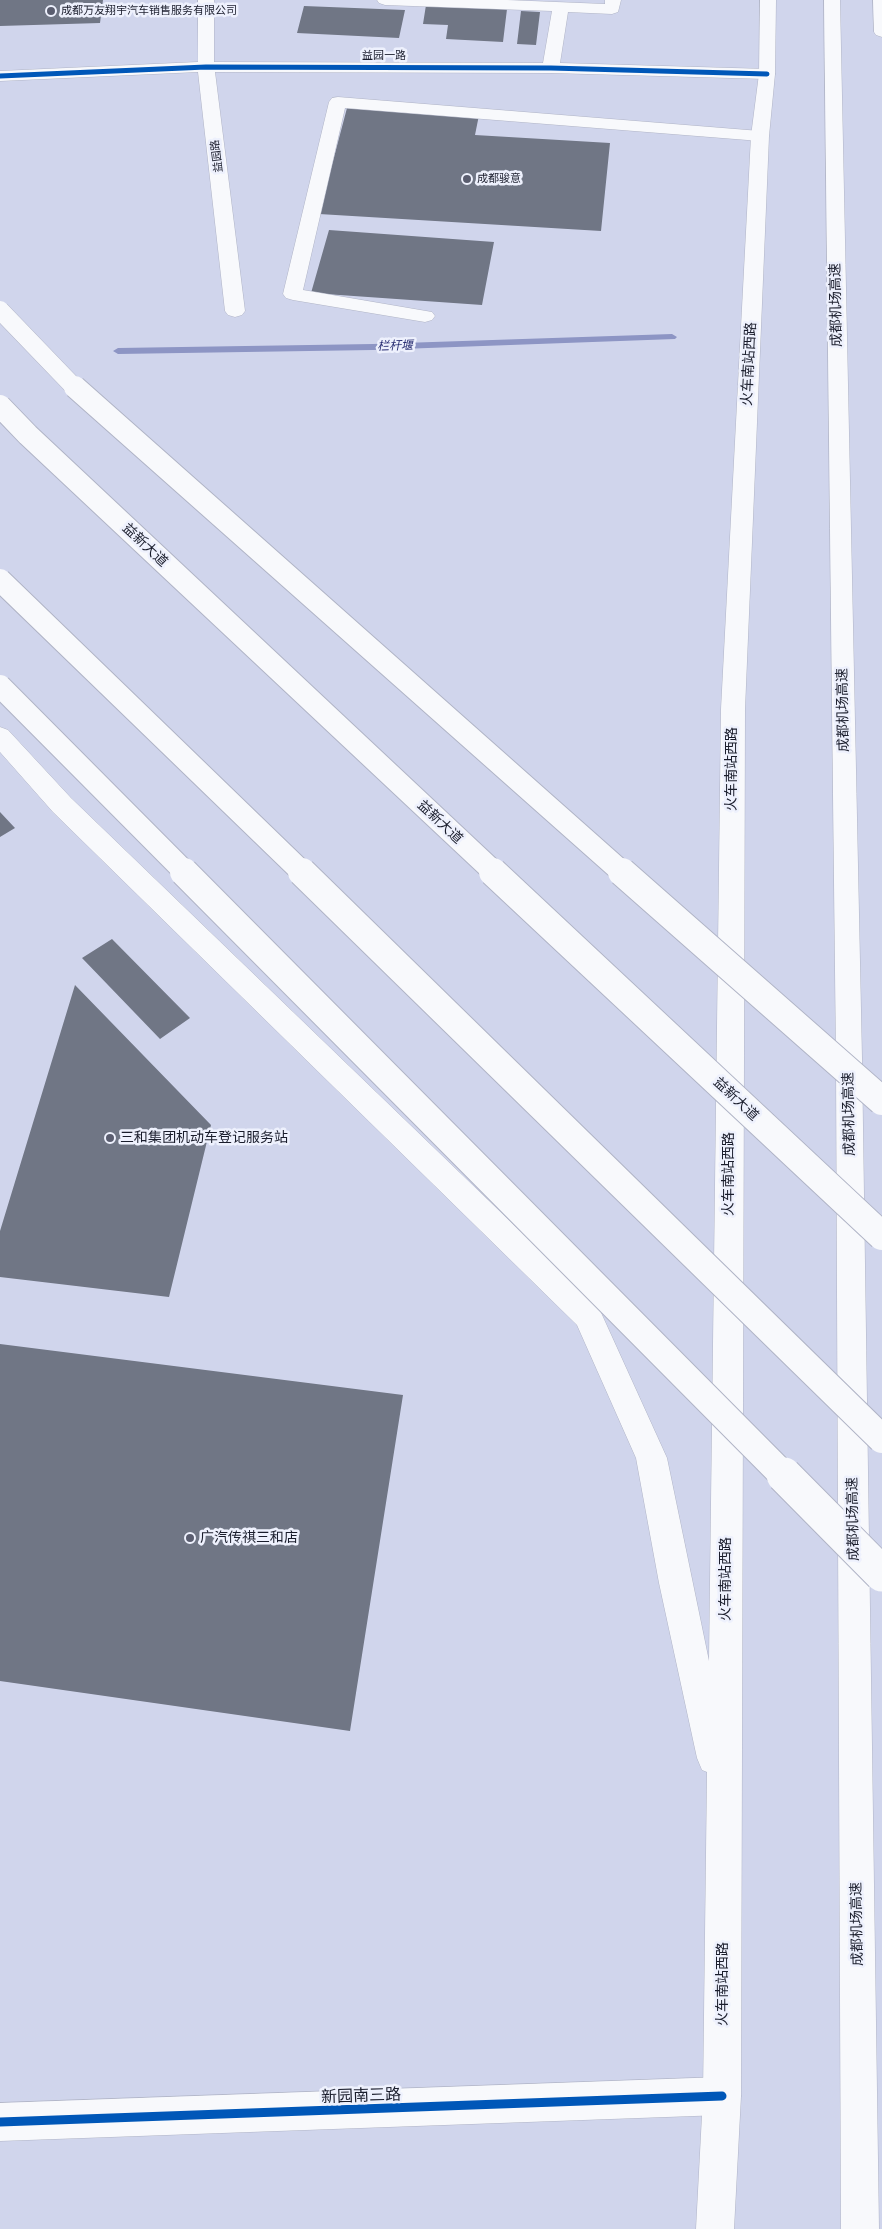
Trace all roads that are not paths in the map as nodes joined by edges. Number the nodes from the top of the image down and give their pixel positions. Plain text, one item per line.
1 (206, 0) edge
2 (385, 0) edge
3 (613, 0) edge
4 (768, 0) edge
5 (832, 0) edge
6 (881, 0) edge
7 (561, 7) junction
8 (882, 32) edge
9 (206, 67) junction
10 (350, 67) junction
11 (551, 68) junction
12 (767, 74) junction
13 (0, 76) edge
14 (338, 102) junction
15 (760, 136) junction
16 (0, 310) edge
17 (235, 311) dead end
18 (425, 316) dead end
19 (0, 406) edge
20 (0, 580) edge
21 (0, 686) edge
22 (0, 736) edge
23 (882, 1101) edge
24 (882, 1236) edge
25 (882, 1439) edge
26 (882, 1574) edge
27 (724, 1807) junction
28 (722, 2096) junction
29 (0, 2122) edge
30 (715, 2229) edge
31 (860, 2229) edge

1 - 9 main road, 益园路
2 - 7 main road
3 - 7 main road
4 - 12 main road, 火车南站西路
5 - 31 main road, 成都机场高速
6 - 8 main road
7 - 11 main road
9 - 10 main road, 益园一路
9 - 13 main road, 益园一路
9 - 17 main road, 益园路
10 - 11 main road, 益园一路
10 - 14 main road
11 - 12 main road, 益园一路
12 - 15 main road, 火车南站西路
14 - 15 main road
14 - 18 main road
15 - 27 main road, 火车南站西路
16 - 23 main road, bridge
19 - 24 main road, 益新大道, bridge
20 - 25 main road, bridge
21 - 26 main road, bridge
22 - 27 main road
27 - 28 main road, 火车南站西路
28 - 29 main road, 新园南三路
28 - 30 main road, 火车南站西路

